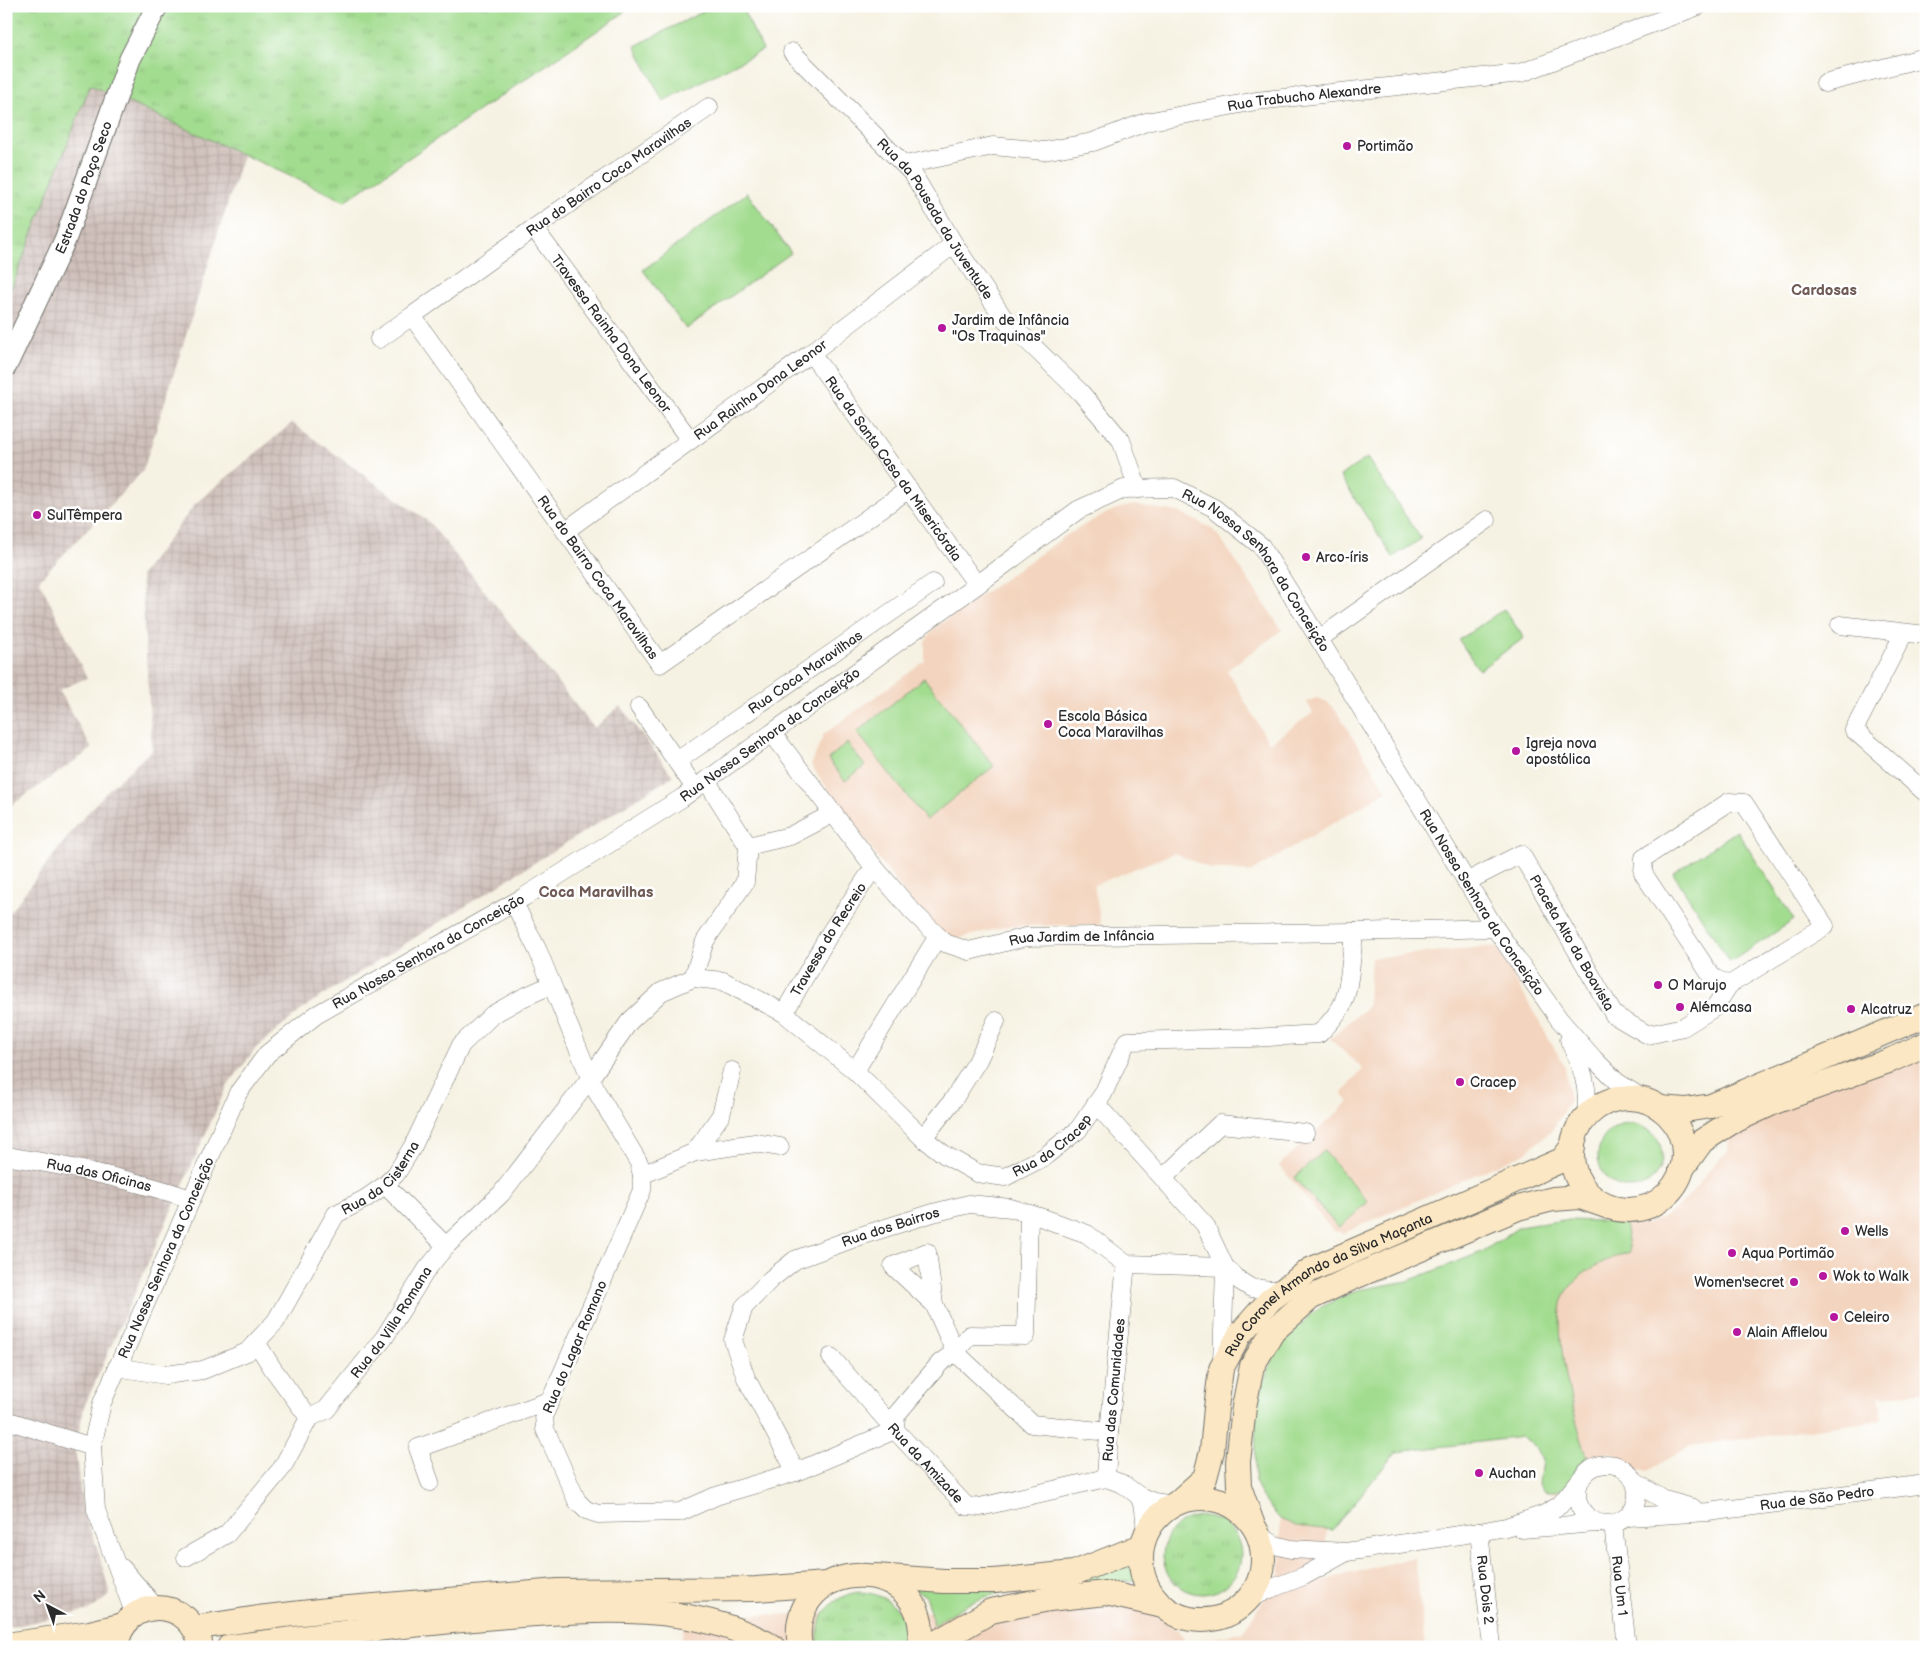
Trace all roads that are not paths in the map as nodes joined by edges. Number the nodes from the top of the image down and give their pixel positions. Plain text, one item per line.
1 (156, 6) edge
2 (1698, 6) edge
3 (792, 52) dead end
4 (1926, 57) edge
5 (1825, 83) dead end
6 (708, 107) dead end
7 (906, 165) junction
8 (534, 228) junction
9 (954, 244) junction
10 (412, 316) junction
11 (379, 339) dead end
12 (811, 352) junction
13 (6, 366) edge
14 (690, 440) junction
15 (909, 489) junction
16 (1138, 489) junction
17 (1487, 520) dead end
18 (565, 531) junction
19 (933, 583) dead end
20 (977, 585) junction
21 (1840, 626) dead end
22 (863, 632) junction
23 (1904, 633) junction
24 (1926, 635) edge
25 (1319, 639) junction
26 (881, 655) junction
27 (639, 707) dead end
28 (772, 733) junction
29 (677, 761) junction
30 (701, 784) junction
31 (1926, 793) edge
32 (834, 813) junction
33 (748, 846) junction
34 (874, 867) junction
35 (1466, 882) junction
36 (514, 903) junction
37 (1495, 928) junction
38 (1354, 932) junction
39 (938, 936) junction
40 (693, 978) junction
41 (551, 985) junction
42 (1729, 985) junction
43 (784, 1013) junction
44 (1926, 1014) edge
45 (1560, 1019) junction
46 (996, 1020) dead end
47 (1926, 1044) edge
48 (732, 1071) dead end
49 (855, 1071) junction
50 (591, 1077) junction
51 (1096, 1104) junction
52 (1654, 1105) junction
53 (1586, 1117) junction
54 (1305, 1133) dead end
55 (924, 1138) junction
56 (1572, 1146) junction
57 (780, 1147) dead end
58 (695, 1152) junction
59 (6, 1156) edge
60 (1681, 1170) junction
61 (642, 1175) junction
62 (1163, 1178) junction
63 (385, 1185) junction
64 (191, 1199) junction
65 (1609, 1207) junction
66 (1029, 1214) junction
67 (446, 1246) junction
68 (1126, 1264) junction
69 (1226, 1267) junction
70 (1283, 1291) junction
71 (934, 1304) dead end
72 (256, 1342) junction
73 (955, 1352) junction
74 (830, 1357) dead end
75 (117, 1367) junction
76 (1222, 1370) junction
77 (549, 1401) junction
78 (309, 1418) junction
79 (6, 1420) edge
80 (895, 1430) junction
81 (1109, 1432) junction
82 (92, 1447) junction
83 (796, 1472) junction
84 (1106, 1478) junction
85 (1581, 1479) junction
86 (430, 1482) dead end
87 (1635, 1482) junction
88 (1926, 1484) edge
89 (1139, 1496) junction
90 (1176, 1504) junction
91 (1708, 1512) junction
92 (1612, 1522) junction
93 (1255, 1529) junction
94 (1479, 1532) junction
95 (1144, 1540) junction
96 (1346, 1552) junction
97 (186, 1557) dead end
98 (875, 1576) junction
99 (826, 1584) junction
100 (1246, 1600) junction
101 (1163, 1606) junction
102 (138, 1616) junction
103 (197, 1637) edge
104 (6, 1645) edge
105 (116, 1647) edge
106 (229, 1647) edge
107 (773, 1647) edge
108 (800, 1647) edge
109 (920, 1647) edge
110 (929, 1647) edge
111 (1492, 1647) edge
112 (1627, 1647) edge

1 - 13 street, Estrada do Poço Seco
2 - 7 street, Rua Trabucho Alexandre
3 - 7 street, Rua da Pousada da Juventude
4 - 5 street
6 - 8 street, Rua do Bairro Coca Maravilhas
7 - 9 street, Rua da Pousada da Juventude
8 - 10 street, Rua do Bairro Coca Maravilhas
8 - 14 street, Travessa Rainha Dona Leonor
9 - 12 street, Rua Rainha Dona Leonor
9 - 16 street, Rua da Pousada da Juventude
10 - 11 street, Rua do Bairro Coca Maravilhas
10 - 18 street, Rua do Bairro Coca Maravilhas
12 - 14 street, Rua Rainha Dona Leonor
12 - 15 street, Rua da Santa Casa da Misericórdia
14 - 18 street, Rua Rainha Dona Leonor
15 - 18 street, Rua do Bairro Coca Maravilhas
15 - 20 street, Rua da Santa Casa da Misericórdia
16 - 20 street, Rua Nossa Senhora da Conceição
16 - 25 street, Rua Nossa Senhora da Conceição
17 - 25 street
19 - 22 street, Rua Coca Maravilhas
20 - 26 street, Rua Nossa Senhora da Conceição
21 - 23 street
22 - 26 street
22 - 29 street, Rua Coca Maravilhas
23 - 24 street
23 - 31 street
25 - 35 street, Rua Nossa Senhora da Conceição
26 - 28 street, Rua Nossa Senhora da Conceição
27 - 29 street
28 - 30 street, Rua Nossa Senhora da Conceição
28 - 32 street, Rua Jardim de Infância
29 - 30 street
30 - 33 street
30 - 36 street, Rua Nossa Senhora da Conceição
32 - 33 street
32 - 34 street, Rua Jardim de Infância
33 - 40 street
34 - 39 street, Rua Jardim de Infância
34 - 43 street, Travessa do Recreio
35 - 37 street, Rua Nossa Senhora da Conceição
35 - 42 street, Praceta Alto da Boavista
36 - 41 street
36 - 64 street, Rua Nossa Senhora da Conceição
37 - 38 street, Rua Jardim de Infância
37 - 45 street, Rua Nossa Senhora da Conceição
38 - 39 street, Rua Jardim de Infância
38 - 51 street, Rua da Cracep
39 - 49 street
40 - 43 street, Rua da Cracep
40 - 50 street, Rua da Villa Romana
41 - 50 street
41 - 63 street, Rua da Cisterna
42 - 42 street, Praceta Alto da Boavista
43 - 49 street, Rua da Cracep
44 - 52 main road, Rua Coronel Armando da Silva Maçanta
45 - 52 street
45 - 53 street
46 - 55 street
47 - 60 main road, Rua Coronel Armando da Silva Maçanta
48 - 58 street
49 - 55 street, Rua da Cracep
50 - 61 street
50 - 67 street, Rua da Villa Romana
51 - 55 street, Rua da Cracep
51 - 62 street
52 - 53 main road, Rua Coronel Armando da Silva Maçanta
52 - 60 main road, Rua Coronel Armando da Silva Maçanta
53 - 56 main road, Rua Coronel Armando da Silva Maçanta
54 - 62 street
56 - 65 main road, Rua Coronel Armando da Silva Maçanta
56 - 70 main road, Rua Coronel Armando da Silva Maçanta
57 - 58 street
58 - 61 street
59 - 64 street, Rua das Oficinas
60 - 65 main road, Rua Coronel Armando da Silva Maçanta
61 - 77 street, Rua do Lagar Romano
62 - 69 street
63 - 67 street
63 - 72 street, Rua da Cisterna
64 - 75 street, Rua Nossa Senhora da Conceição
65 - 93 main road, Rua Coronel Armando da Silva Maçanta
66 - 68 street, Rua dos Bairros
66 - 73 street
66 - 83 street, Rua dos Bairros
67 - 78 street, Rua da Villa Romana
68 - 69 street
68 - 81 street, Rua das Comunidades
69 - 70 street
69 - 76 street
70 - 76 main road, Rua Coronel Armando da Silva Maçanta
71 - 73 street
72 - 75 street, Rua da Cisterna
72 - 78 street
73 - 80 street
73 - 81 street
74 - 80 street, Rua da Amizade
75 - 82 street, Rua Nossa Senhora da Conceição
76 - 90 main road, Rua Coronel Armando da Silva Maçanta
77 - 83 street, Rua do Lagar Romano
77 - 86 street
78 - 97 street
79 - 82 street
80 - 83 street, Rua do Lagar Romano
80 - 84 street, Rua da Amizade
81 - 84 street, Rua das Comunidades
82 - 102 street, Rua Nossa Senhora da Conceição
84 - 89 street, Rua das Comunidades
85 - 87 street
85 - 92 street
85 - 94 street
87 - 91 street
87 - 92 street
88 - 91 street, Rua de São Pedro
89 - 90 street, Rua das Comunidades
89 - 95 street
90 - 93 main road
90 - 95 main road
91 - 92 street, Rua de São Pedro
92 - 94 street, Rua de São Pedro
92 - 112 street, Rua Um 1
93 - 96 street
93 - 100 main road
94 - 96 street
94 - 111 street, Rua Dois 2
95 - 98 main road
95 - 101 main road
96 - 100 street
98 - 99 main road
98 - 109 main road
99 - 103 main road
99 - 108 main road
100 - 101 main road
101 - 110 main road
102 - 103 main road
102 - 104 main road
102 - 105 main road
106 - 107 main road

